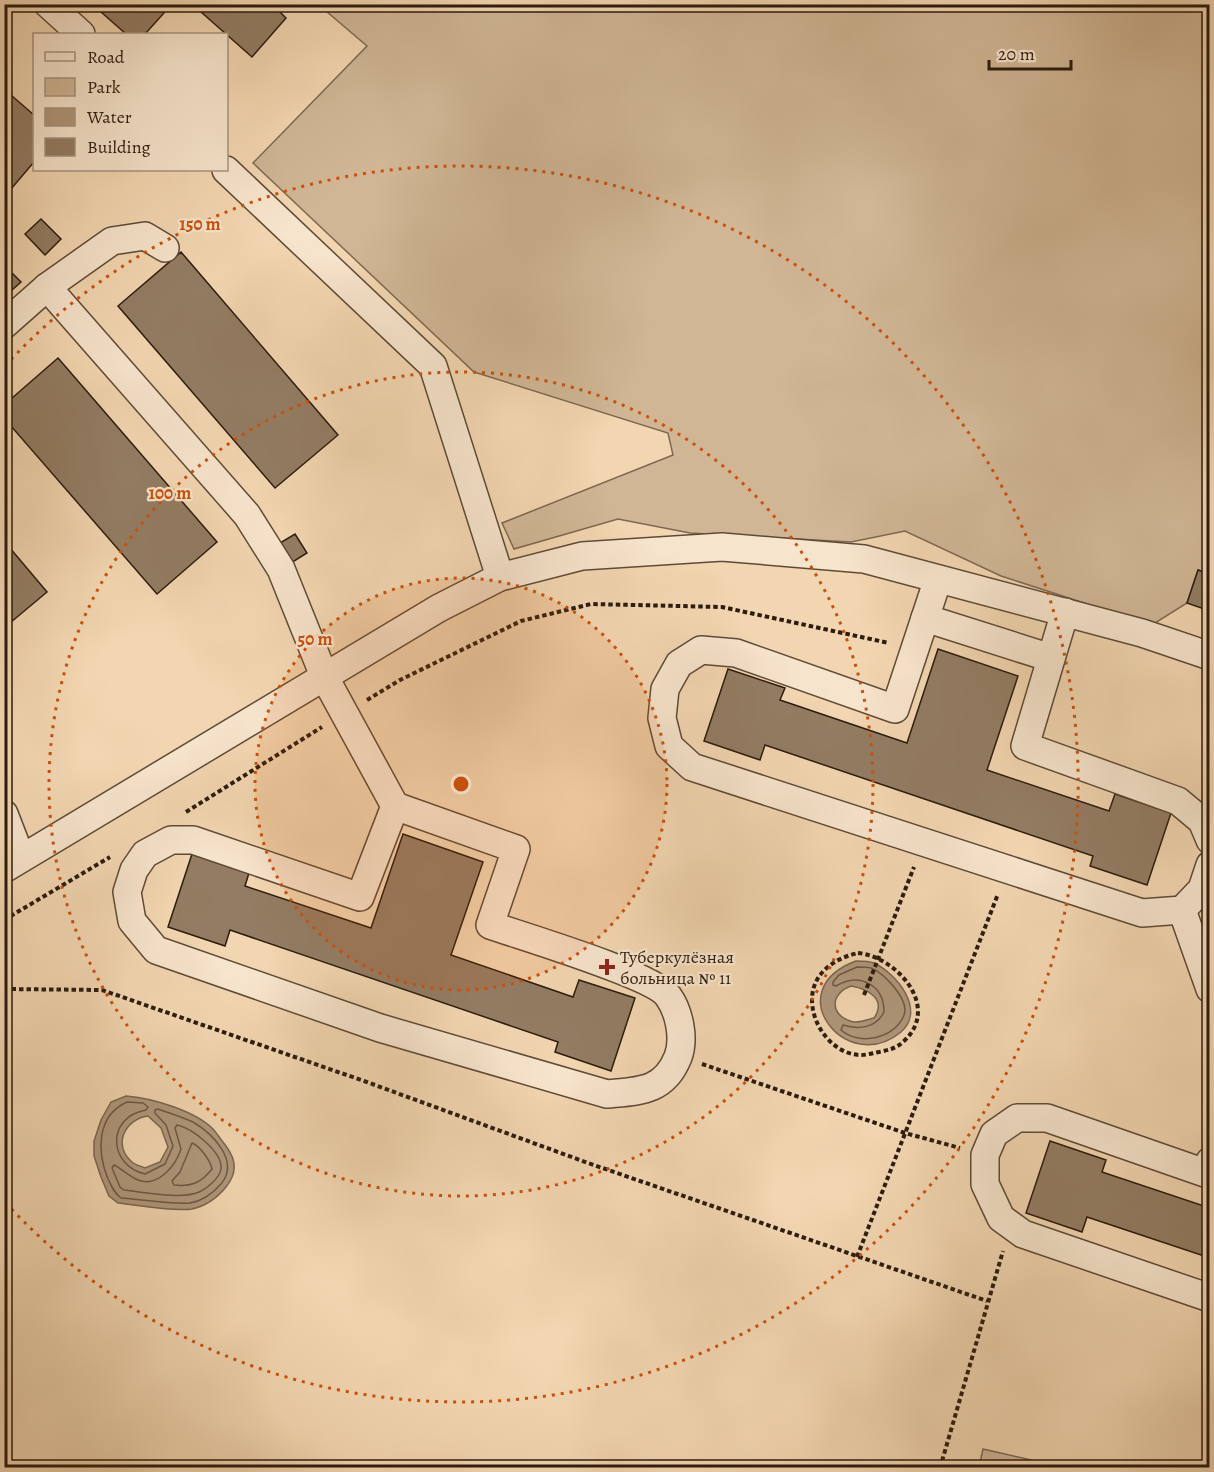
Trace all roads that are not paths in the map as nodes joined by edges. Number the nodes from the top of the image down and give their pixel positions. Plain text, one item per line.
1 (48, 4) edge
2 (80, 33) edge
3 (227, 171) edge
4 (165, 248) dead end
5 (47, 287) junction
6 (4, 325) edge
7 (500, 577) junction
8 (938, 579) junction
9 (1065, 612) junction
10 (925, 618) junction
11 (1209, 656) edge
12 (1051, 658) junction
13 (324, 676) junction
14 (395, 806) junction
15 (4, 814) edge
16 (1209, 840) edge
17 (13, 863) edge
18 (1209, 865) edge
19 (1182, 910) junction
20 (1209, 989) edge
21 (1209, 1161) edge
22 (1209, 1298) edge

1 - 2 lane
3 - 7 lane
4 - 5 lane
5 - 6 lane
5 - 13 lane
7 - 8 lane
7 - 13 lane
8 - 9 lane
8 - 10 lane
9 - 11 lane
9 - 12 lane
10 - 12 lane
10 - 19 lane
12 - 16 lane
13 - 14 lane
13 - 17 lane
14 - 14 lane
15 - 17 lane
18 - 19 lane
19 - 20 lane
21 - 22 lane

